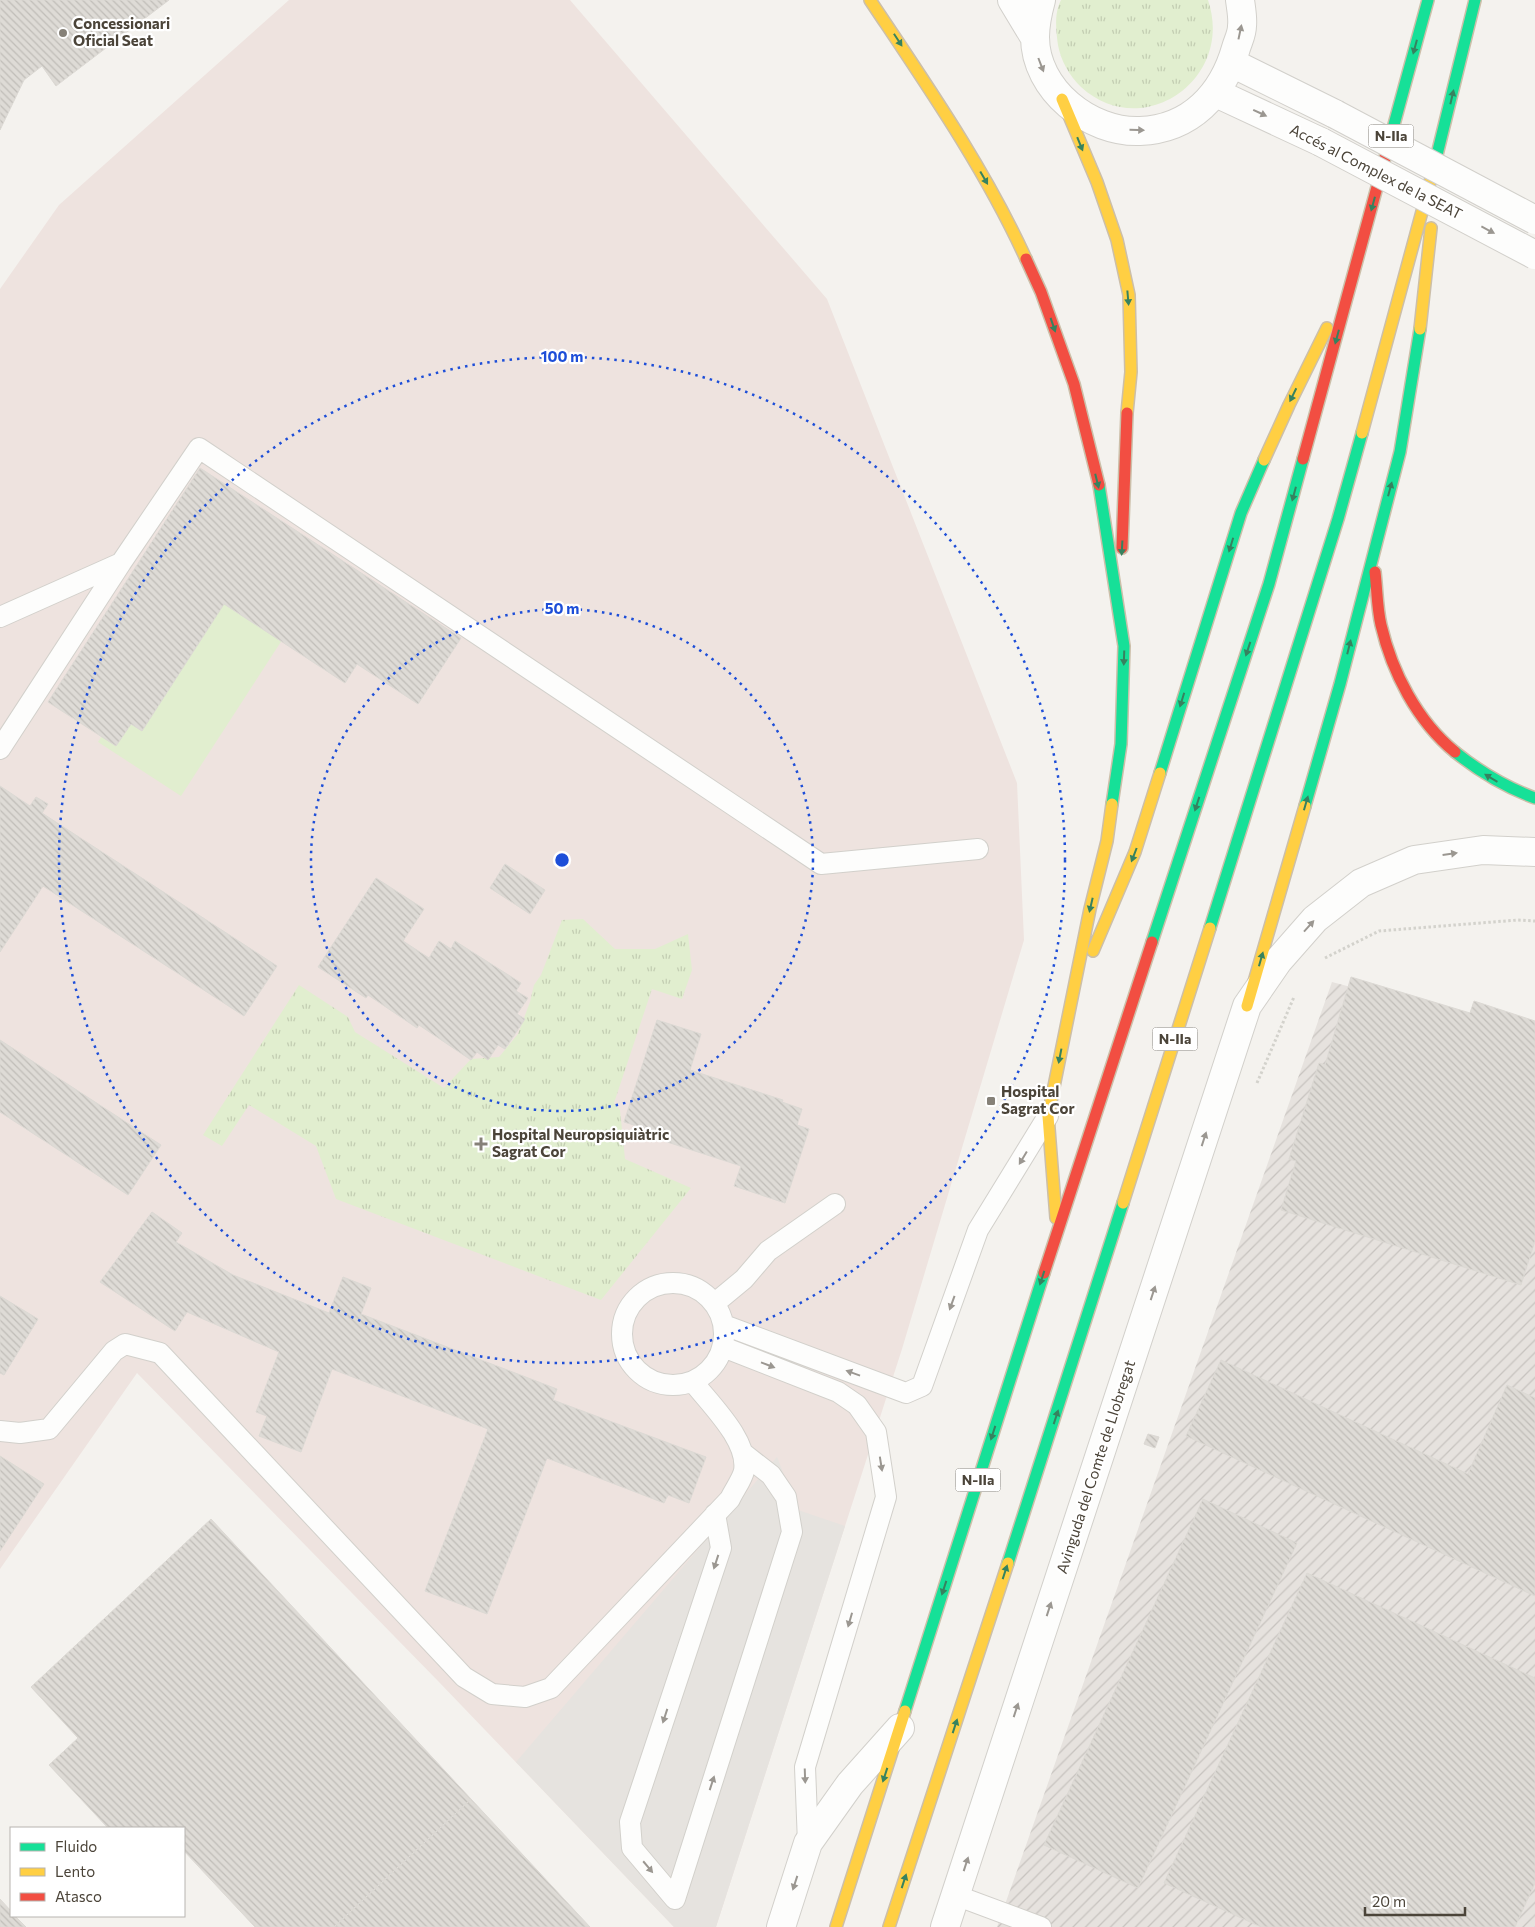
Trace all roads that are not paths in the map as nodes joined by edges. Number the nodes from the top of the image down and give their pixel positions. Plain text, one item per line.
1 (870, 0) edge
2 (1012, 0) edge
3 (1041, 0) edge
4 (1240, 0) edge
5 (1428, 0) edge
6 (1475, 0) edge
7 (1035, 38) junction
8 (1232, 63) junction
9 (1216, 93) junction
10 (1062, 99) junction
11 (1440, 145) junction
12 (1535, 220) edge
13 (1535, 255) edge
14 (1354, 273) junction
15 (1373, 554) junction
16 (121, 564) junction
17 (1119, 610) junction
18 (0, 617) edge
19 (0, 749) edge
20 (1535, 798) edge
21 (978, 849) dead end
22 (1535, 852) edge
23 (1247, 1006) junction
24 (1070, 1008) junction
25 (1048, 1116) junction
26 (835, 1204) dead end
27 (1056, 1232) junction
28 (715, 1304) junction
29 (724, 1325) junction
30 (723, 1347) junction
31 (693, 1382) junction
32 (0, 1431) edge
33 (744, 1454) junction
34 (715, 1514) junction
35 (900, 1728) junction
36 (808, 1843) junction
37 (956, 1895) junction
38 (781, 1927) edge
39 (836, 1927) edge
40 (889, 1927) edge
41 (945, 1927) edge
42 (1041, 1927) edge

1 -> 17 highway
2 - 7 street
3 - 7 street
8 -> 4 street
5 -> 14 highway, N-IIa
11 -> 6 highway, N-IIa
7 -> 10 street
8 - 9 street
8 - 12 street, Accés al Complex de la SEAT, bridge
10 -> 9 street
9 -> 13 street, Accés al Complex de la SEAT, bridge
10 -> 17 highway
15 -> 11 highway
40 -> 11 highway, N-IIa
14 -> 24 highway
14 -> 27 highway, N-IIa
20 -> 15 highway
23 -> 15 highway
16 - 18 lane
16 - 19 lane
16 - 21 lane
17 -> 24 highway
23 -> 22 street
37 -> 23 street, Avinguda del Comte de Llobregat
24 -> 25 highway
25 - 27 highway
25 -> 29 lane
26 - 28 lane
27 -> 35 highway, N-IIa
28 - 29 lane
28 - 31 lane
29 - 30 lane
30 - 31 lane
30 -> 36 lane
31 - 33 lane
32 - 34 lane
33 - 34 lane
34 -> 33 lane
35 - 36 street
35 -> 39 highway, N-IIa
36 -> 38 street
37 - 41 street, Avinguda del Comte de Llobregat
37 - 42 lane

